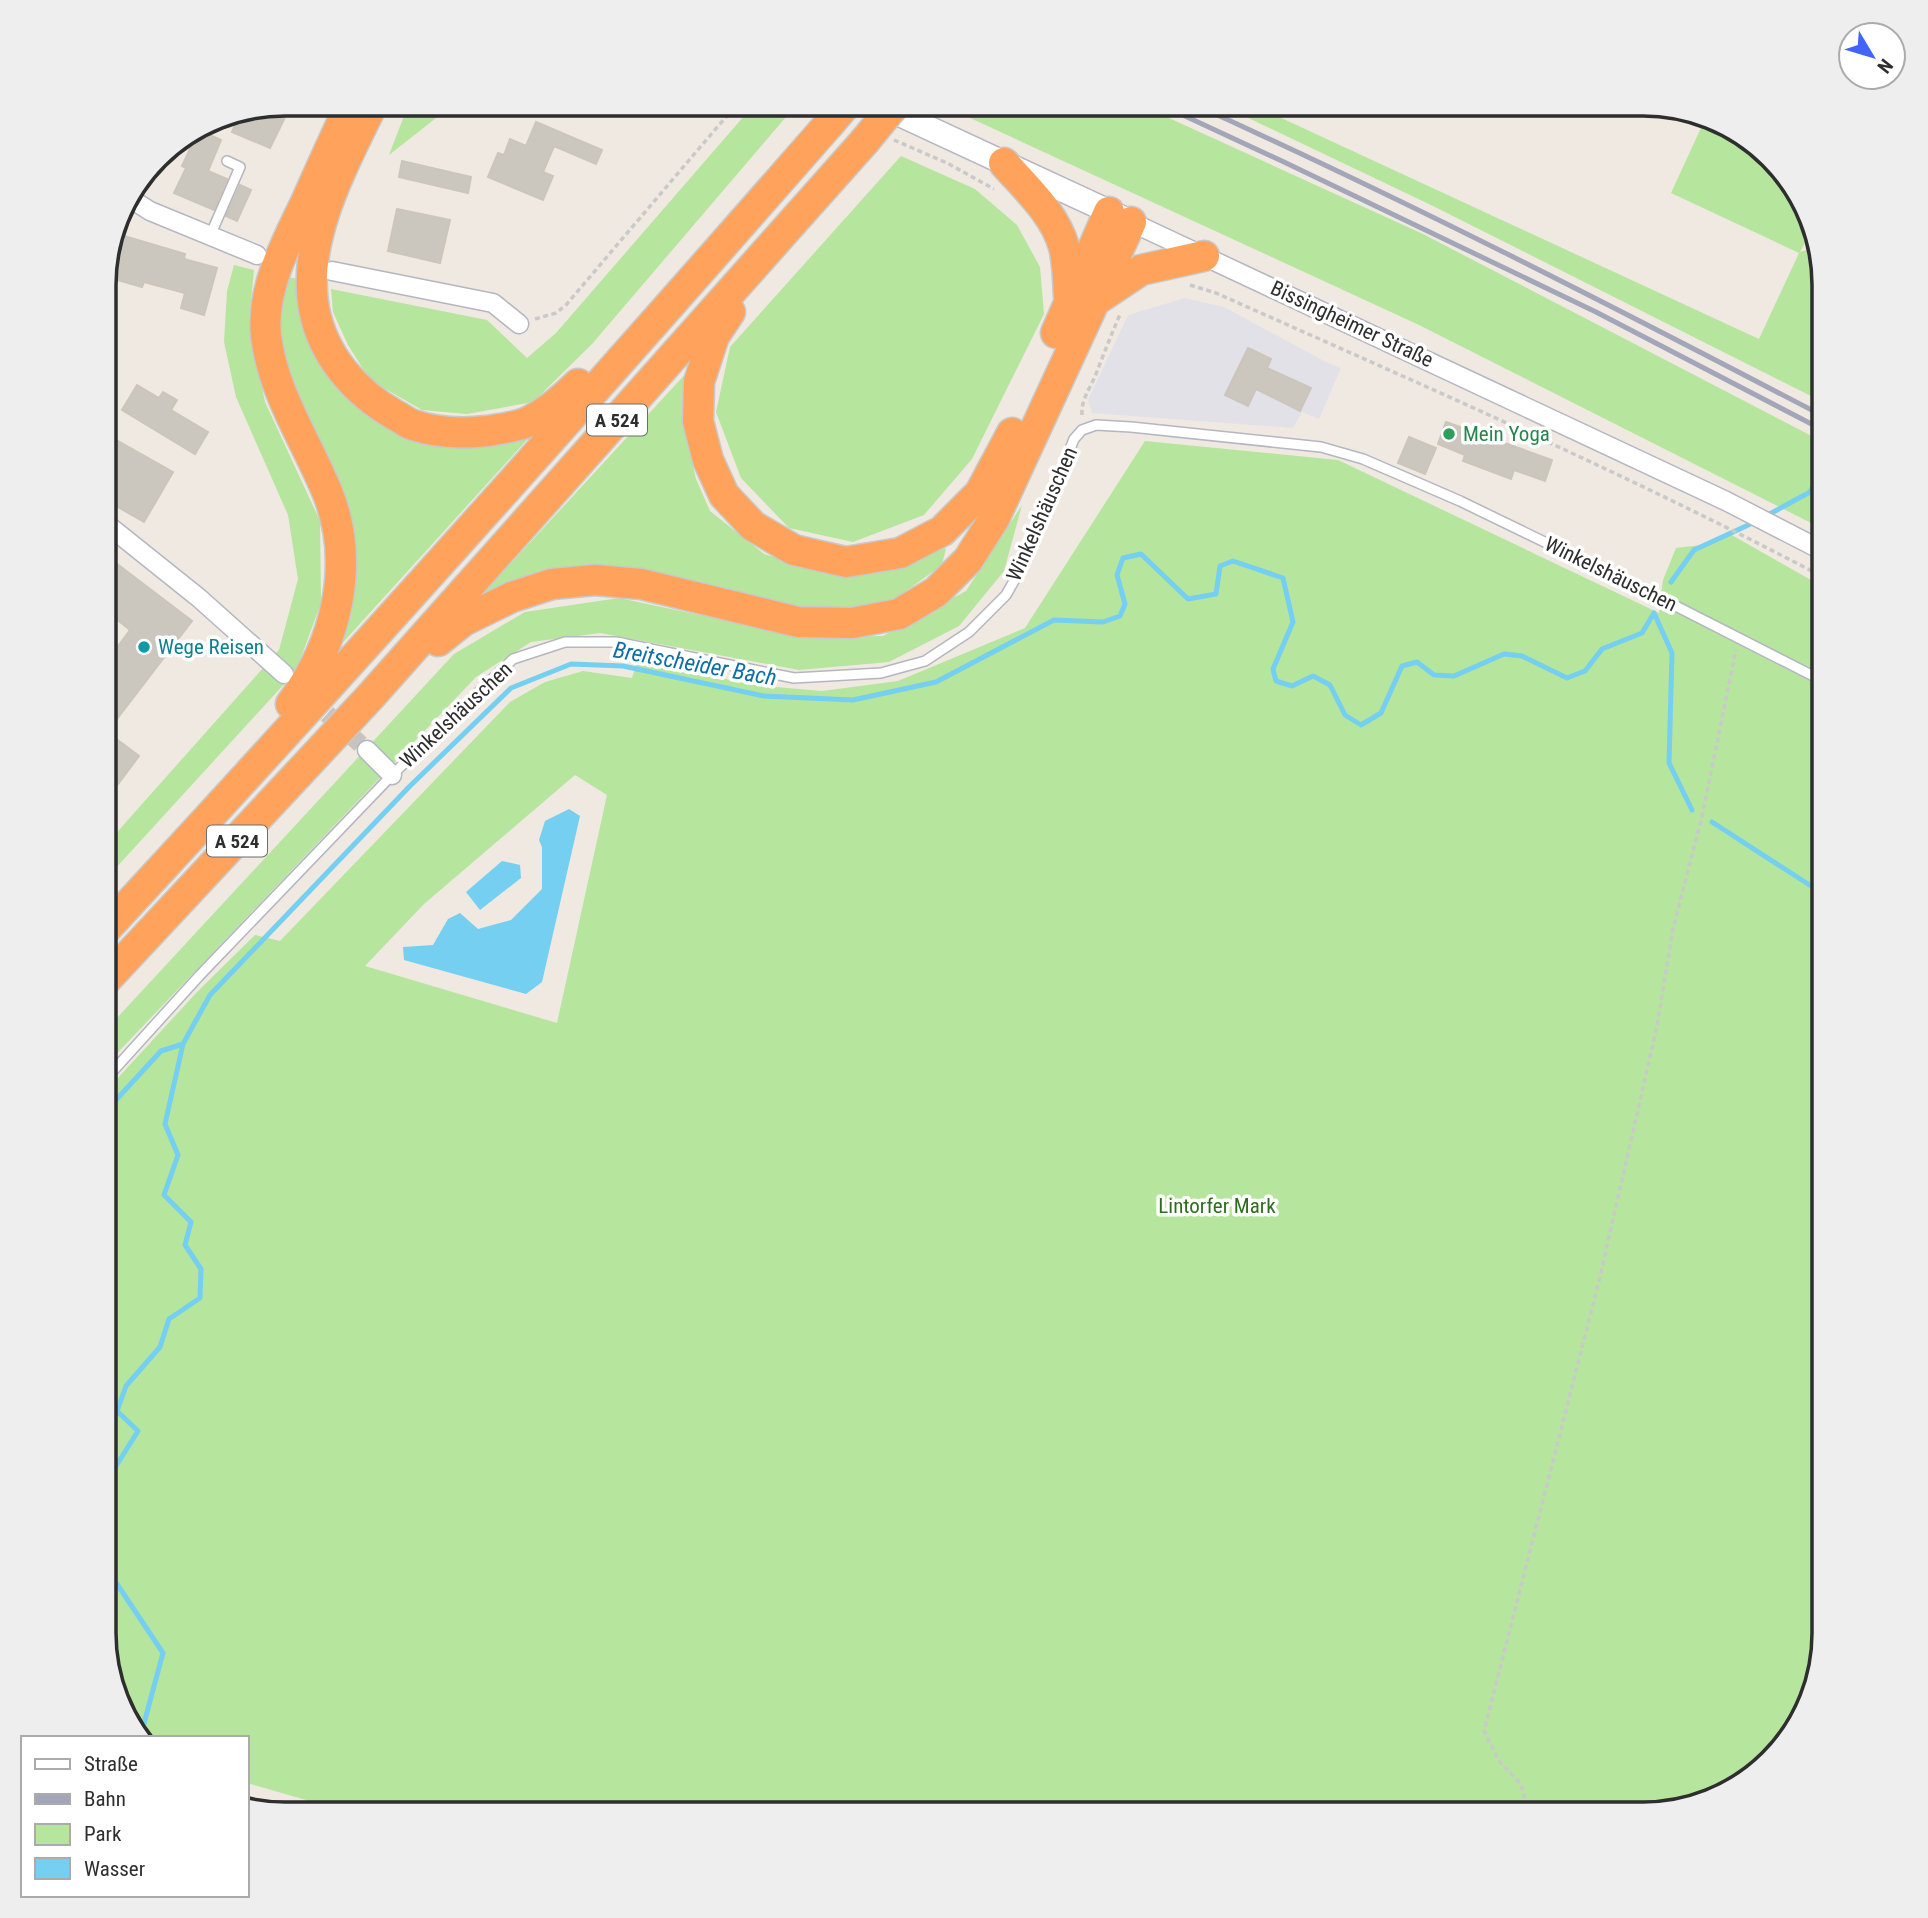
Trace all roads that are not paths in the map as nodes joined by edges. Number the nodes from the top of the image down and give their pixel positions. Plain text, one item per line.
1 (345, 116) edge
2 (367, 116) edge
3 (836, 116) edge
4 (888, 116) edge
5 (903, 116) edge
6 (874, 138) junction
7 (227, 161) dead end
8 (1004, 163) junction
9 (137, 203) edge
10 (1120, 217) junction
11 (210, 236) junction
12 (257, 255) dead end
13 (1204, 256) junction
14 (332, 271) dead end
15 (1081, 303) junction
16 (663, 314) junction
17 (519, 324) road end
18 (116, 532) edge
19 (1812, 545) edge
20 (284, 674) dead end
21 (1812, 675) edge
22 (370, 698) junction
23 (367, 750) tunnel mouth
24 (392, 775) junction
25 (214, 812) junction
26 (116, 918) edge
27 (116, 969) edge
28 (116, 1068) edge

1 - 25 highway
2 - 16 highway
3 - 16 highway, A 524
4 - 6 highway, A 524, bridge
5 - 8 street, Bissingheimer Straße
6 - 15 highway
6 - 22 highway, A 524
7 - 11 lane
8 - 10 street, Bissingheimer Straße
8 - 15 highway
9 - 11 street
10 - 13 street, Bissingheimer Straße
10 - 15 highway
11 - 12 street
13 - 15 highway
13 - 19 street, Bissingheimer Straße
14 - 17 street
15 - 22 highway
16 - 25 highway, A 524
18 - 20 street
21 - 24 lane, Winkelshäuschen
22 - 27 highway, A 524
23 - 24 street
24 - 28 lane, Winkelshäuschen
25 - 26 highway, A 524

